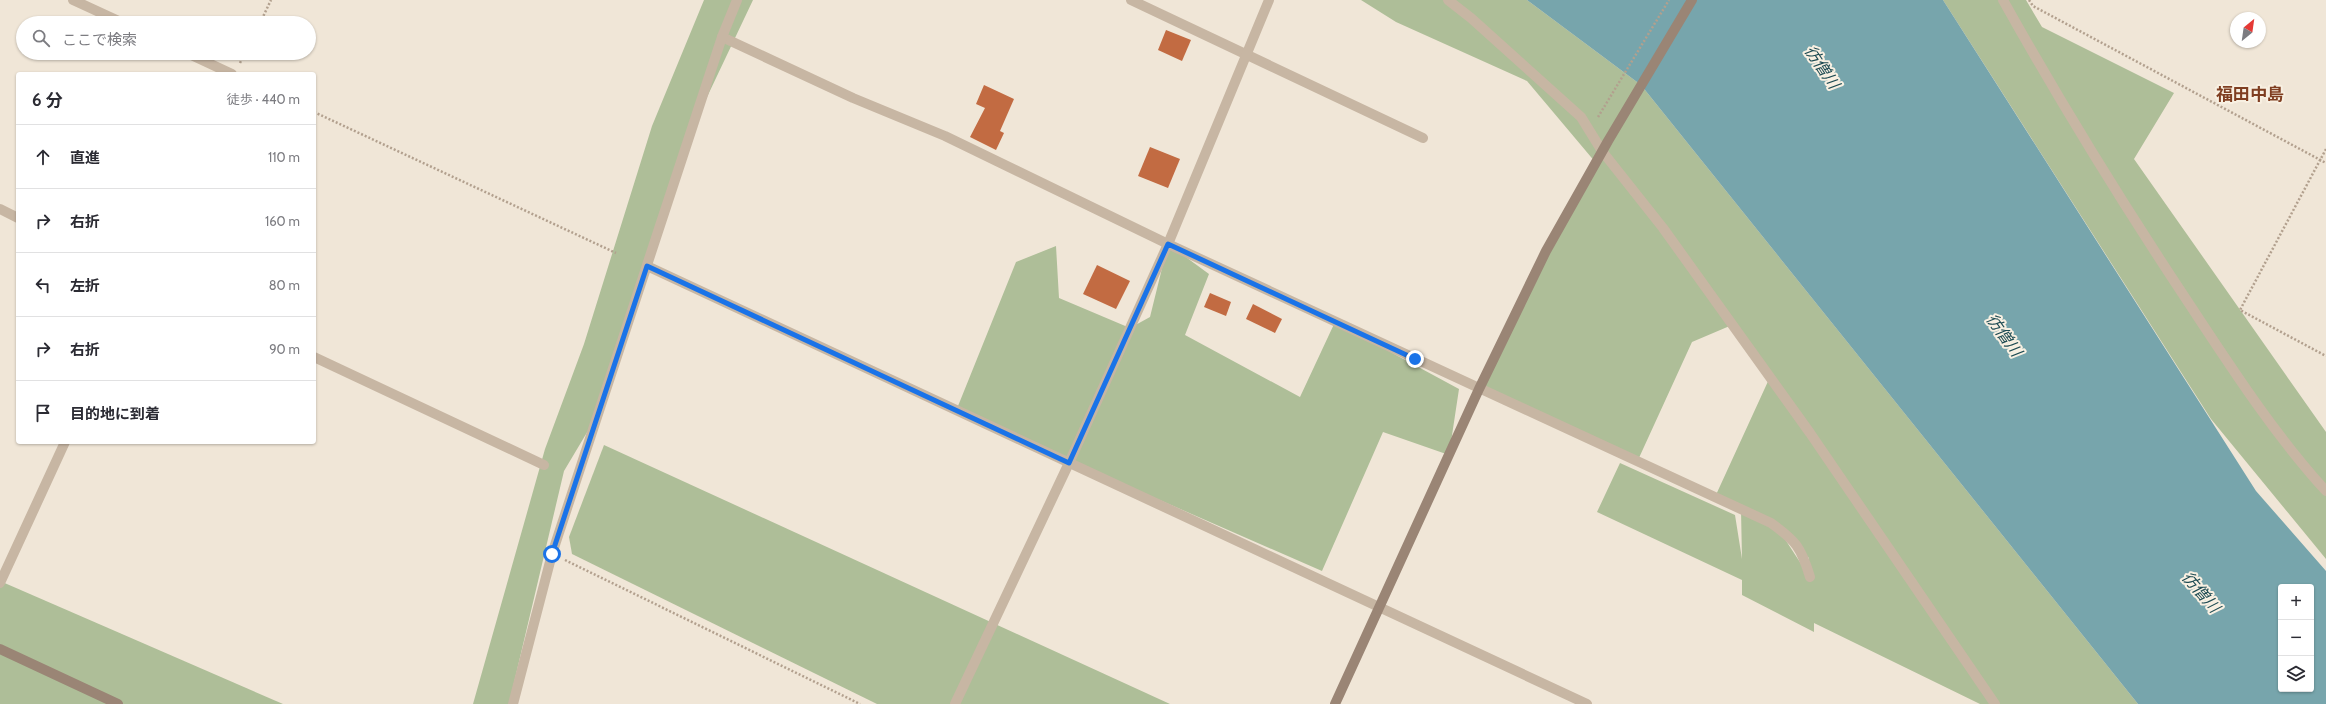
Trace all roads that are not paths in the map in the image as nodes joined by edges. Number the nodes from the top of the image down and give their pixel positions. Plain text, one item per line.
1 (73, 0) edge
2 (738, 0) edge
3 (1131, 0) edge
4 (1269, 0) edge
5 (1448, 0) edge
6 (1692, 0) edge
7 (2003, 0) edge
8 (108, 16) edge
9 (722, 37) junction
10 (1246, 56) junction
11 (202, 60) edge
12 (228, 72) edge
13 (1422, 138) dead end
14 (1602, 151) junction
15 (0, 209) edge
16 (16, 217) edge
17 (1168, 244) junction
18 (647, 266) junction
19 (316, 358) edge
20 (1479, 389) junction
21 (64, 444) edge
22 (1069, 463) junction
23 (544, 465) dead end
24 (2326, 491) edge
25 (1810, 577) dead end
26 (0, 583) edge
27 (1379, 608) junction
28 (0, 649) edge
29 (118, 704) edge
30 (512, 704) edge
31 (956, 704) edge
32 (1335, 704) edge
33 (1587, 704) edge
34 (1995, 704) edge

1 - 8 street
2 - 9 street
3 - 10 street
4 - 10 street
5 - 14 street
6 - 14 street
7 - 24 street
9 - 17 street
9 - 18 street
10 - 13 street
10 - 17 street
11 - 12 street
14 - 20 street
14 - 34 street
15 - 16 street
17 - 20 street
17 - 22 street
18 - 22 street
18 - 30 street
19 - 23 street
20 - 25 street
20 - 27 street
21 - 26 street
22 - 27 street
22 - 31 street
27 - 32 street
27 - 33 street
28 - 29 street

